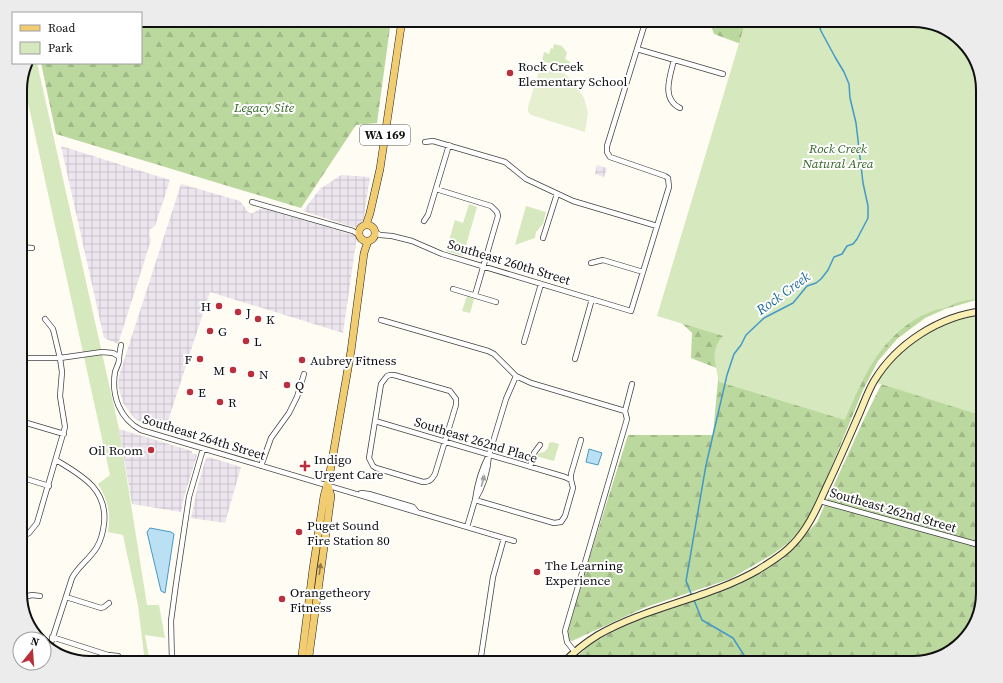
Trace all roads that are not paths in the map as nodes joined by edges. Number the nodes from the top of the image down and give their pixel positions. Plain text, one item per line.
1 (401, 27) edge
2 (644, 27) edge
3 (637, 49) junction
4 (674, 60) junction
5 (723, 74) dead end
6 (680, 108) dead end
7 (425, 142) dead end
8 (449, 145) junction
9 (436, 190) junction
10 (557, 194) junction
11 (252, 202) dead end
12 (424, 221) dead end
13 (657, 226) junction
14 (367, 233) junction
15 (543, 238) dead end
16 (27, 248) edge
17 (32, 248) dead end
18 (591, 263) dead end
19 (483, 267) junction
20 (643, 272) junction
21 (541, 284) junction
22 (454, 289) dead end
23 (475, 295) junction
24 (592, 299) junction
25 (496, 302) dead end
26 (976, 312) edge
27 (45, 320) dead end
28 (381, 320) dead end
29 (524, 342) dead end
30 (122, 345) dead end
31 (118, 356) junction
32 (27, 358) edge
33 (60, 358) junction
34 (575, 359) dead end
35 (304, 374) dead end
36 (516, 376) junction
37 (632, 384) dead end
38 (625, 411) junction
39 (375, 421) junction
40 (27, 423) edge
41 (64, 434) junction
42 (581, 440) dead end
43 (445, 442) junction
44 (540, 445) dead end
45 (203, 449) junction
46 (489, 455) junction
47 (56, 460) junction
48 (261, 466) junction
49 (530, 467) junction
50 (27, 479) edge
51 (571, 480) junction
52 (328, 485) junction
53 (49, 486) junction
54 (475, 500) junction
55 (820, 501) junction
56 (467, 527) junction
57 (27, 534) edge
58 (504, 538) junction
59 (514, 541) dead end
60 (976, 544) edge
61 (311, 583) junction
62 (27, 596) edge
63 (40, 596) dead end
64 (66, 597) junction
65 (109, 603) dead end
66 (314, 611) junction
67 (52, 637) joint
68 (575, 652) junction
69 (118, 656) dead end
70 (172, 656) edge
71 (302, 656) edge
72 (309, 656) edge
73 (481, 656) edge
74 (571, 656) edge

1 - 14 main road, WA 169
2 - 3 street
3 - 4 street
3 - 13 street
4 - 5 street
4 - 6 street
7 - 8 street
8 - 9 street
8 - 10 street
9 - 12 street
9 - 19 street
10 - 13 street
10 - 15 street
11 - 14 street, Southeast 260th Street
13 - 20 street
14 - 19 street, Southeast 260th Street
14 - 52 main road, WA 169
16 - 17 street
18 - 20 street
19 - 21 street, Southeast 260th Street
19 - 23 street
20 - 24 street, Southeast 260th Street
21 - 24 street, Southeast 260th Street
21 - 29 street
22 - 23 street
23 - 25 street
24 - 34 street
26 - 55 street
27 - 33 street
28 - 36 street
30 - 31 street, Southeast 264th Street
31 - 33 street
31 - 45 street, Southeast 264th Street
32 - 33 street
33 - 41 street
35 - 48 street
36 - 38 street
36 - 46 street
37 - 38 street
38 - 68 street
39 - 43 street, Southeast 262nd Place
39 - 43 street
39 - 43 street
40 - 41 street
41 - 47 street
42 - 51 street
43 - 46 street, Southeast 262nd Place
44 - 49 street
45 - 48 street, Southeast 264th Street
45 - 70 street
46 - 49 street, Southeast 262nd Place
46 - 54 street
47 - 53 street
47 - 64 street
48 - 52 street, Southeast 264th Street
49 - 51 street, Southeast 262nd Place
50 - 53 street
51 - 54 street
52 - 56 street, Southeast 264th Street
52 - 61 main road, WA 169
66 -> 52 main road, WA 169
53 - 57 street
54 - 56 street
55 - 60 street, Southeast 262nd Street
55 - 68 street
56 - 58 street, Southeast 264th Street
58 - 59 street, Southeast 264th Street
58 - 73 street
61 - 66 main road
61 - 71 main road, WA 169
62 - 63 street
64 - 65 street
64 - 67 street
66 - 72 main road, WA 169
67 - 69 street
68 - 74 street

